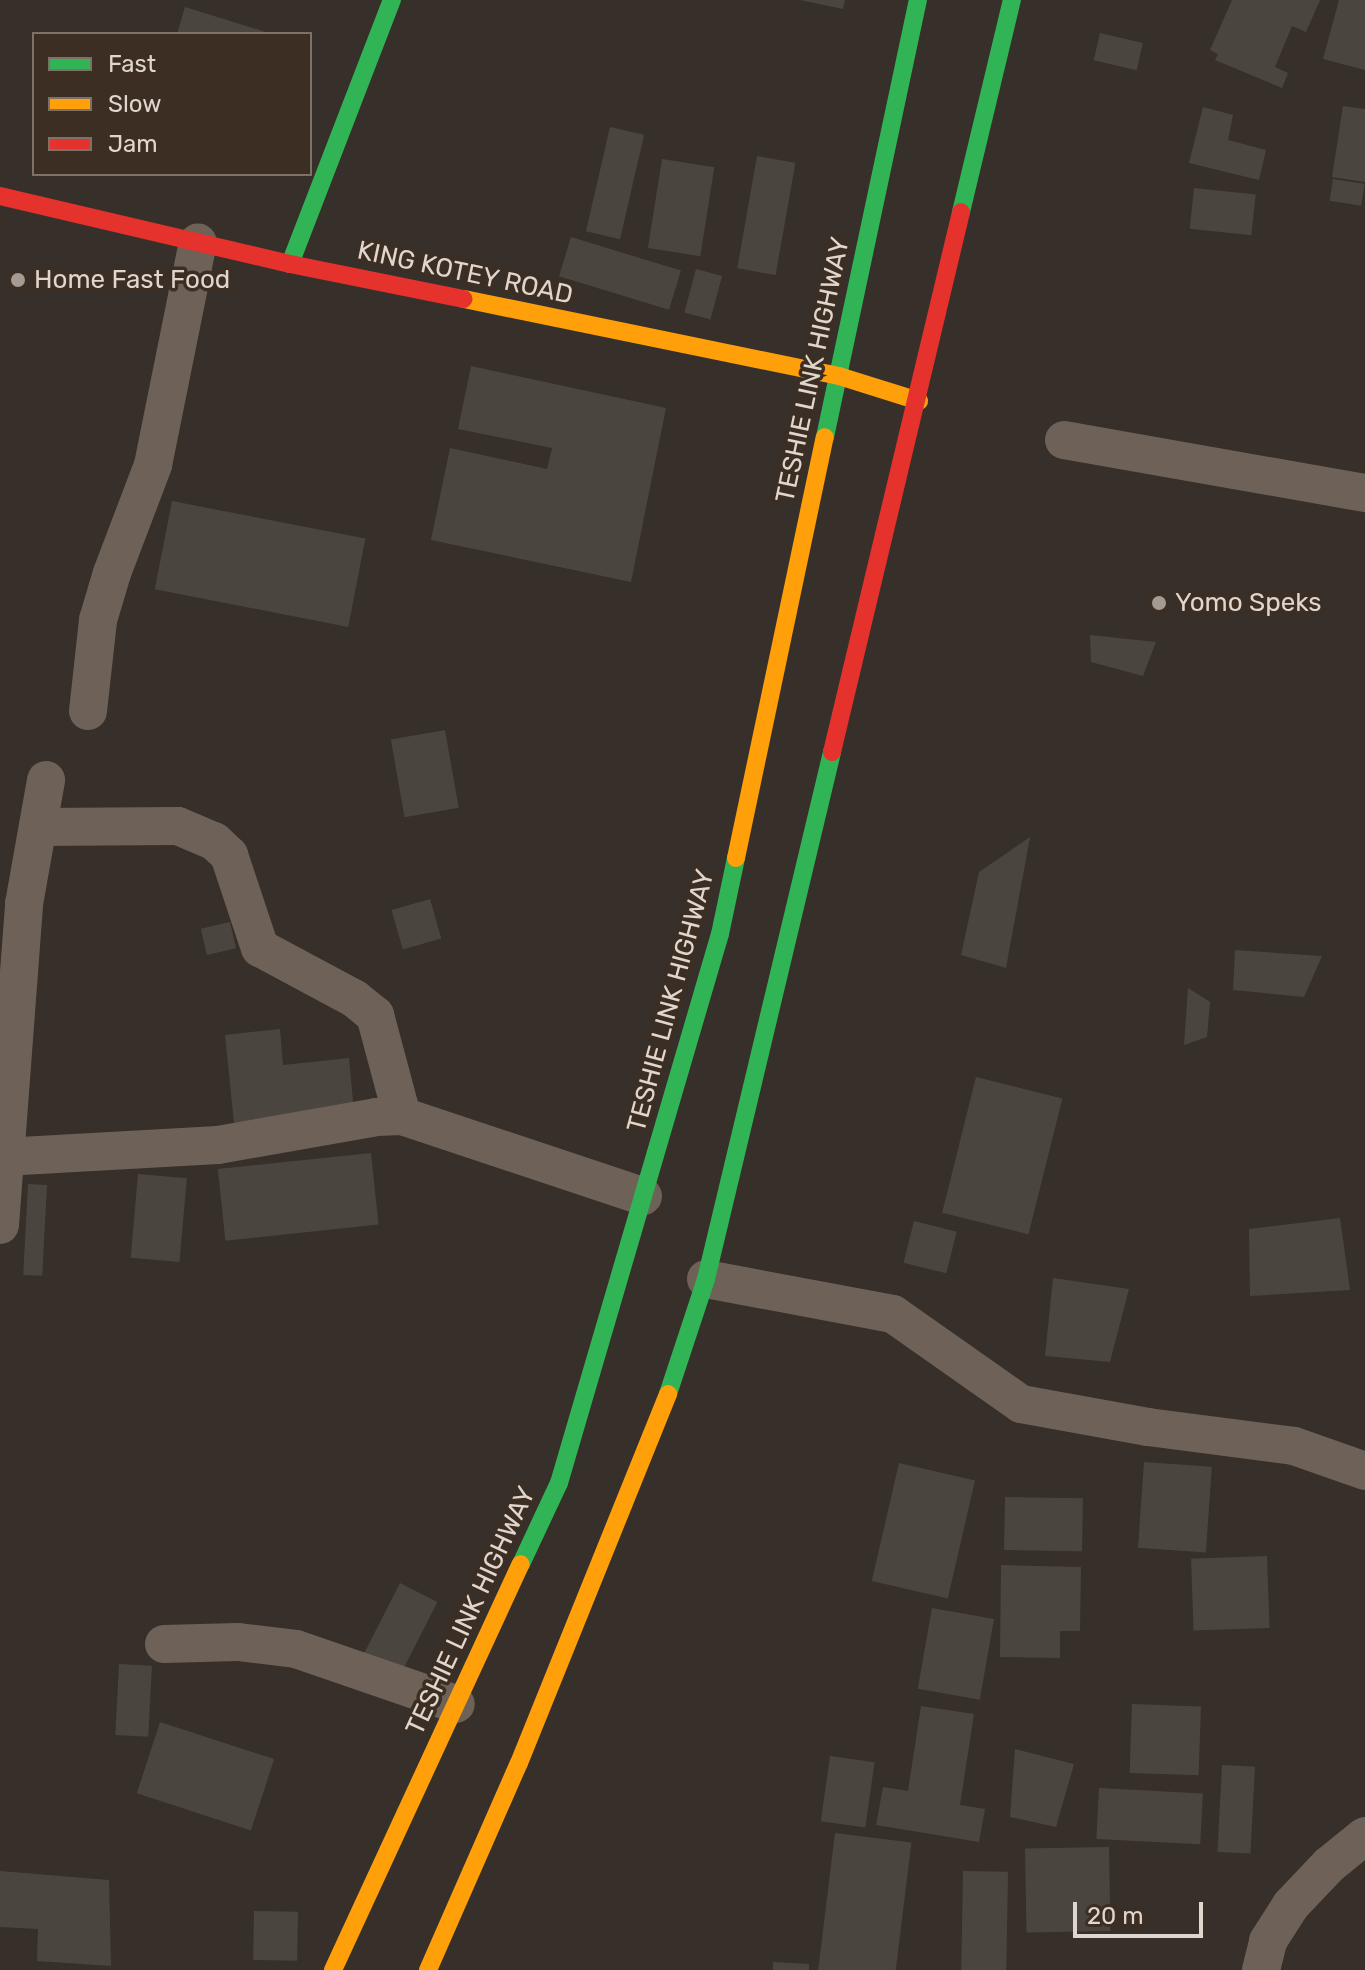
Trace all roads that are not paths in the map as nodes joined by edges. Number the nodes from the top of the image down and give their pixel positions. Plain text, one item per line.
1 (392, 0) edge
2 (918, 0) edge
3 (1012, 0) edge
4 (1, 192) edge
5 (198, 242) junction
6 (290, 264) junction
7 (839, 376) junction
8 (919, 401) junction
9 (1064, 440) dead end
10 (1365, 493) edge
11 (88, 711) dead end
12 (46, 780) dead end
13 (38, 827) junction
14 (402, 1116) junction
15 (3, 1157) junction
16 (643, 1196) junction
17 (0, 1225) edge
18 (706, 1279) junction
19 (1365, 1471) edge
20 (164, 1644) dead end
21 (456, 1704) junction
22 (1365, 1836) edge
23 (333, 1970) edge
24 (428, 1970) edge
25 (1261, 1970) edge

1 - 6 main road
2 - 7 main road, TESHIE LINK HIGHWAY
3 - 8 main road
4 - 5 main road, KING KOTEY ROAD
5 - 6 main road, KING KOTEY ROAD
5 - 11 street
6 - 7 main road, KING KOTEY ROAD
7 - 8 main road, KING KOTEY ROAD
7 - 16 main road, TESHIE LINK HIGHWAY
8 - 18 main road
9 - 10 street
12 - 13 street
13 - 14 street
13 - 15 street
14 - 15 street
14 - 16 street
15 - 17 street
16 - 21 main road, TESHIE LINK HIGHWAY
18 - 19 street
18 - 24 main road
20 - 21 street
21 - 23 main road, TESHIE LINK HIGHWAY
22 - 25 street

